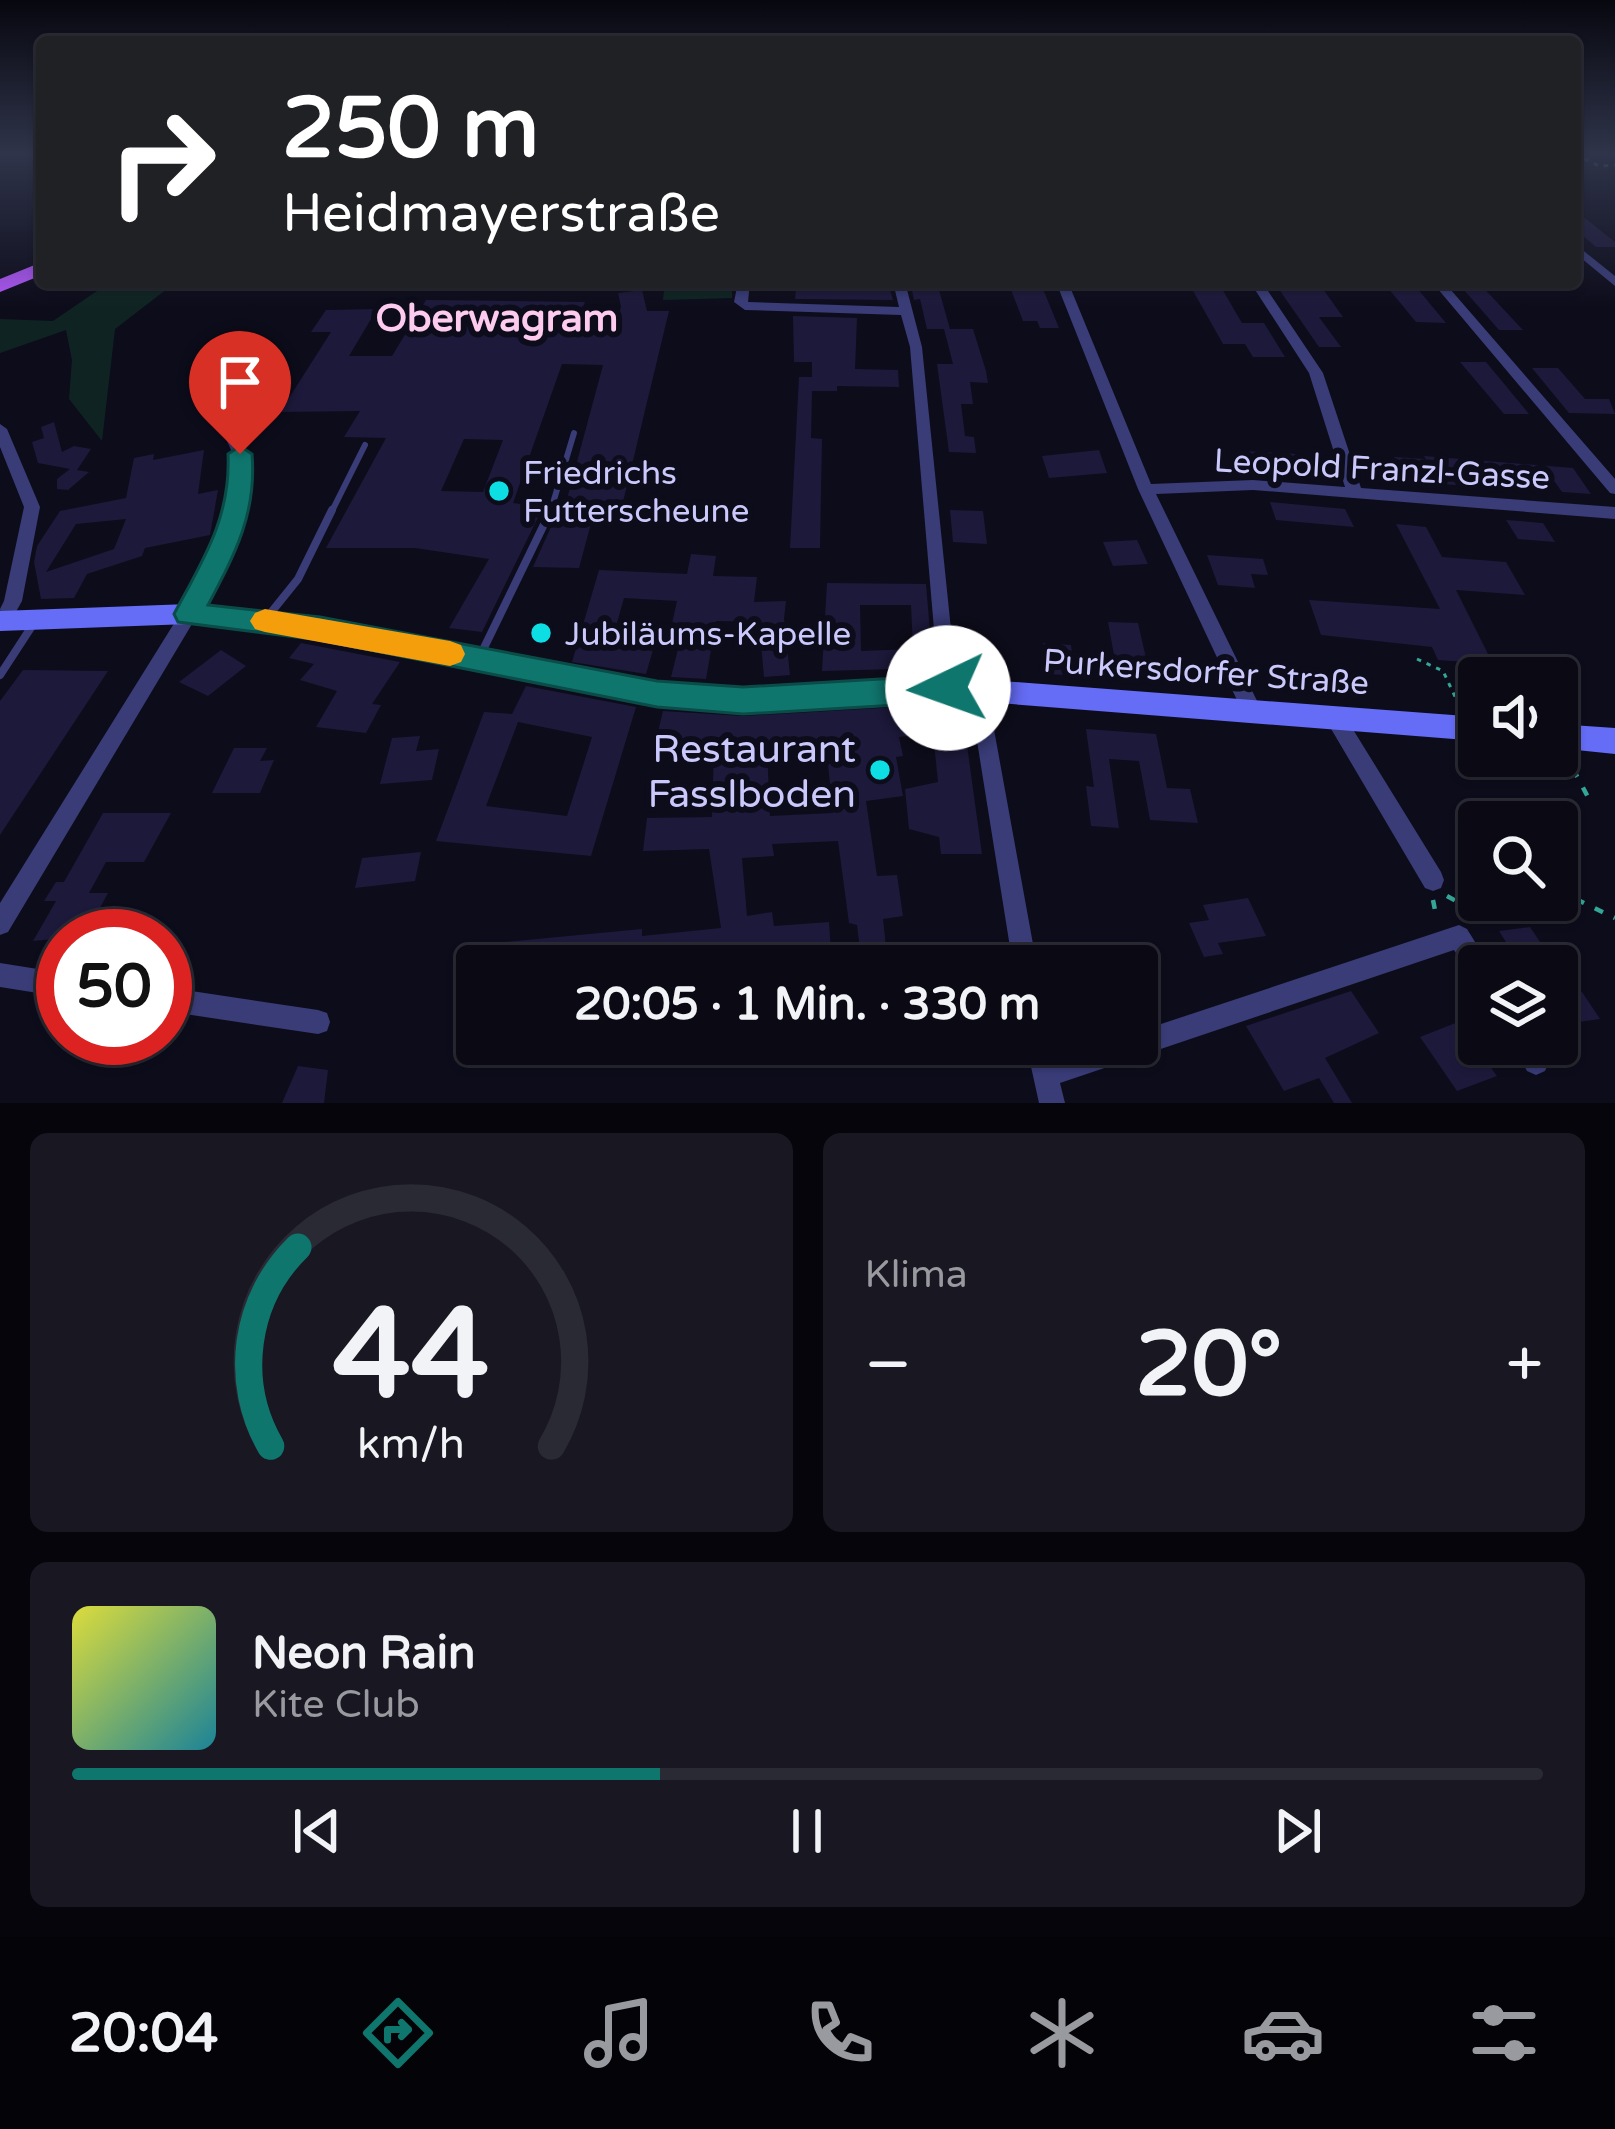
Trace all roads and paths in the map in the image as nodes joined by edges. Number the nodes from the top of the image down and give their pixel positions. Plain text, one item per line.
1 (1581, 257) edge
2 (1615, 258) edge
3 (36, 271) edge
4 (1615, 282) edge
5 (0, 286) edge
6 (743, 288) edge
7 (901, 288) edge
8 (1064, 288) edge
9 (1260, 288) edge
10 (1443, 288) edge
11 (907, 311) junction
12 (224, 420) dead end
13 (0, 429) edge
14 (574, 433) dead end
15 (365, 445) dead end
16 (1146, 489) junction
17 (1615, 489) edge
18 (1355, 493) junction
19 (1615, 513) edge
20 (189, 614) junction
21 (35, 619) junction
22 (1, 621) edge
23 (264, 621) junction
24 (0, 657) edge
25 (13, 657) junction
26 (479, 659) junction
27 (1417, 659) dead end
28 (0, 675) edge
29 (948, 688) junction
30 (978, 691) junction
31 (1458, 699) edge
32 (1251, 709) junction
33 (1334, 716) junction
34 (1458, 728) edge
35 (1615, 741) edge
36 (1578, 744) edge
37 (1578, 777) edge
38 (1588, 796) dead end
39 (1433, 880) junction
40 (1578, 900) edge
41 (1458, 904) edge
42 (1615, 918) edge
43 (0, 924) edge
44 (1450, 940) junction
45 (1020, 945) edge
46 (1458, 948) edge
47 (0, 975) edge
48 (36, 981) edge
49 (192, 1003) edge
50 (318, 1022) dead end
51 (1043, 1065) edge
52 (1045, 1075) junction
53 (1052, 1103) edge

1 - 2 street
1 - 4 street
3 - 5 main road
6 - 11 street
7 - 11 street
8 - 16 street
9 - 18 street
10 - 17 street
11 - 29 street
12 - 20 street
13 - 22 street
14 - 26 lane
15 - 23 lane
16 - 18 street, Leopold Franzl-Gasse
16 - 32 street
18 - 19 street, Leopold Franzl-Gasse
20 - 21 main road, Purkersdorfer Straße
20 - 23 main road, Purkersdorfer Straße
20 - 43 street
21 - 22 main road, Purkersdorfer Straße
21 - 25 lane
23 - 26 main road, Purkersdorfer Straße
24 - 25 lane
25 - 28 lane
26 - 29 main road, Purkersdorfer Straße
27 - 31 path
29 - 30 main road, Purkersdorfer Straße
30 - 32 main road, Purkersdorfer Straße
30 - 45 street
32 - 33 main road, Purkersdorfer Straße
33 - 34 main road, Purkersdorfer Straße
33 - 39 street
35 - 36 main road
37 - 38 path
39 - 41 path
39 - 44 path
40 - 42 path
44 - 46 street
44 - 52 street
47 - 48 street
49 - 50 street
51 - 52 street
52 - 53 street

